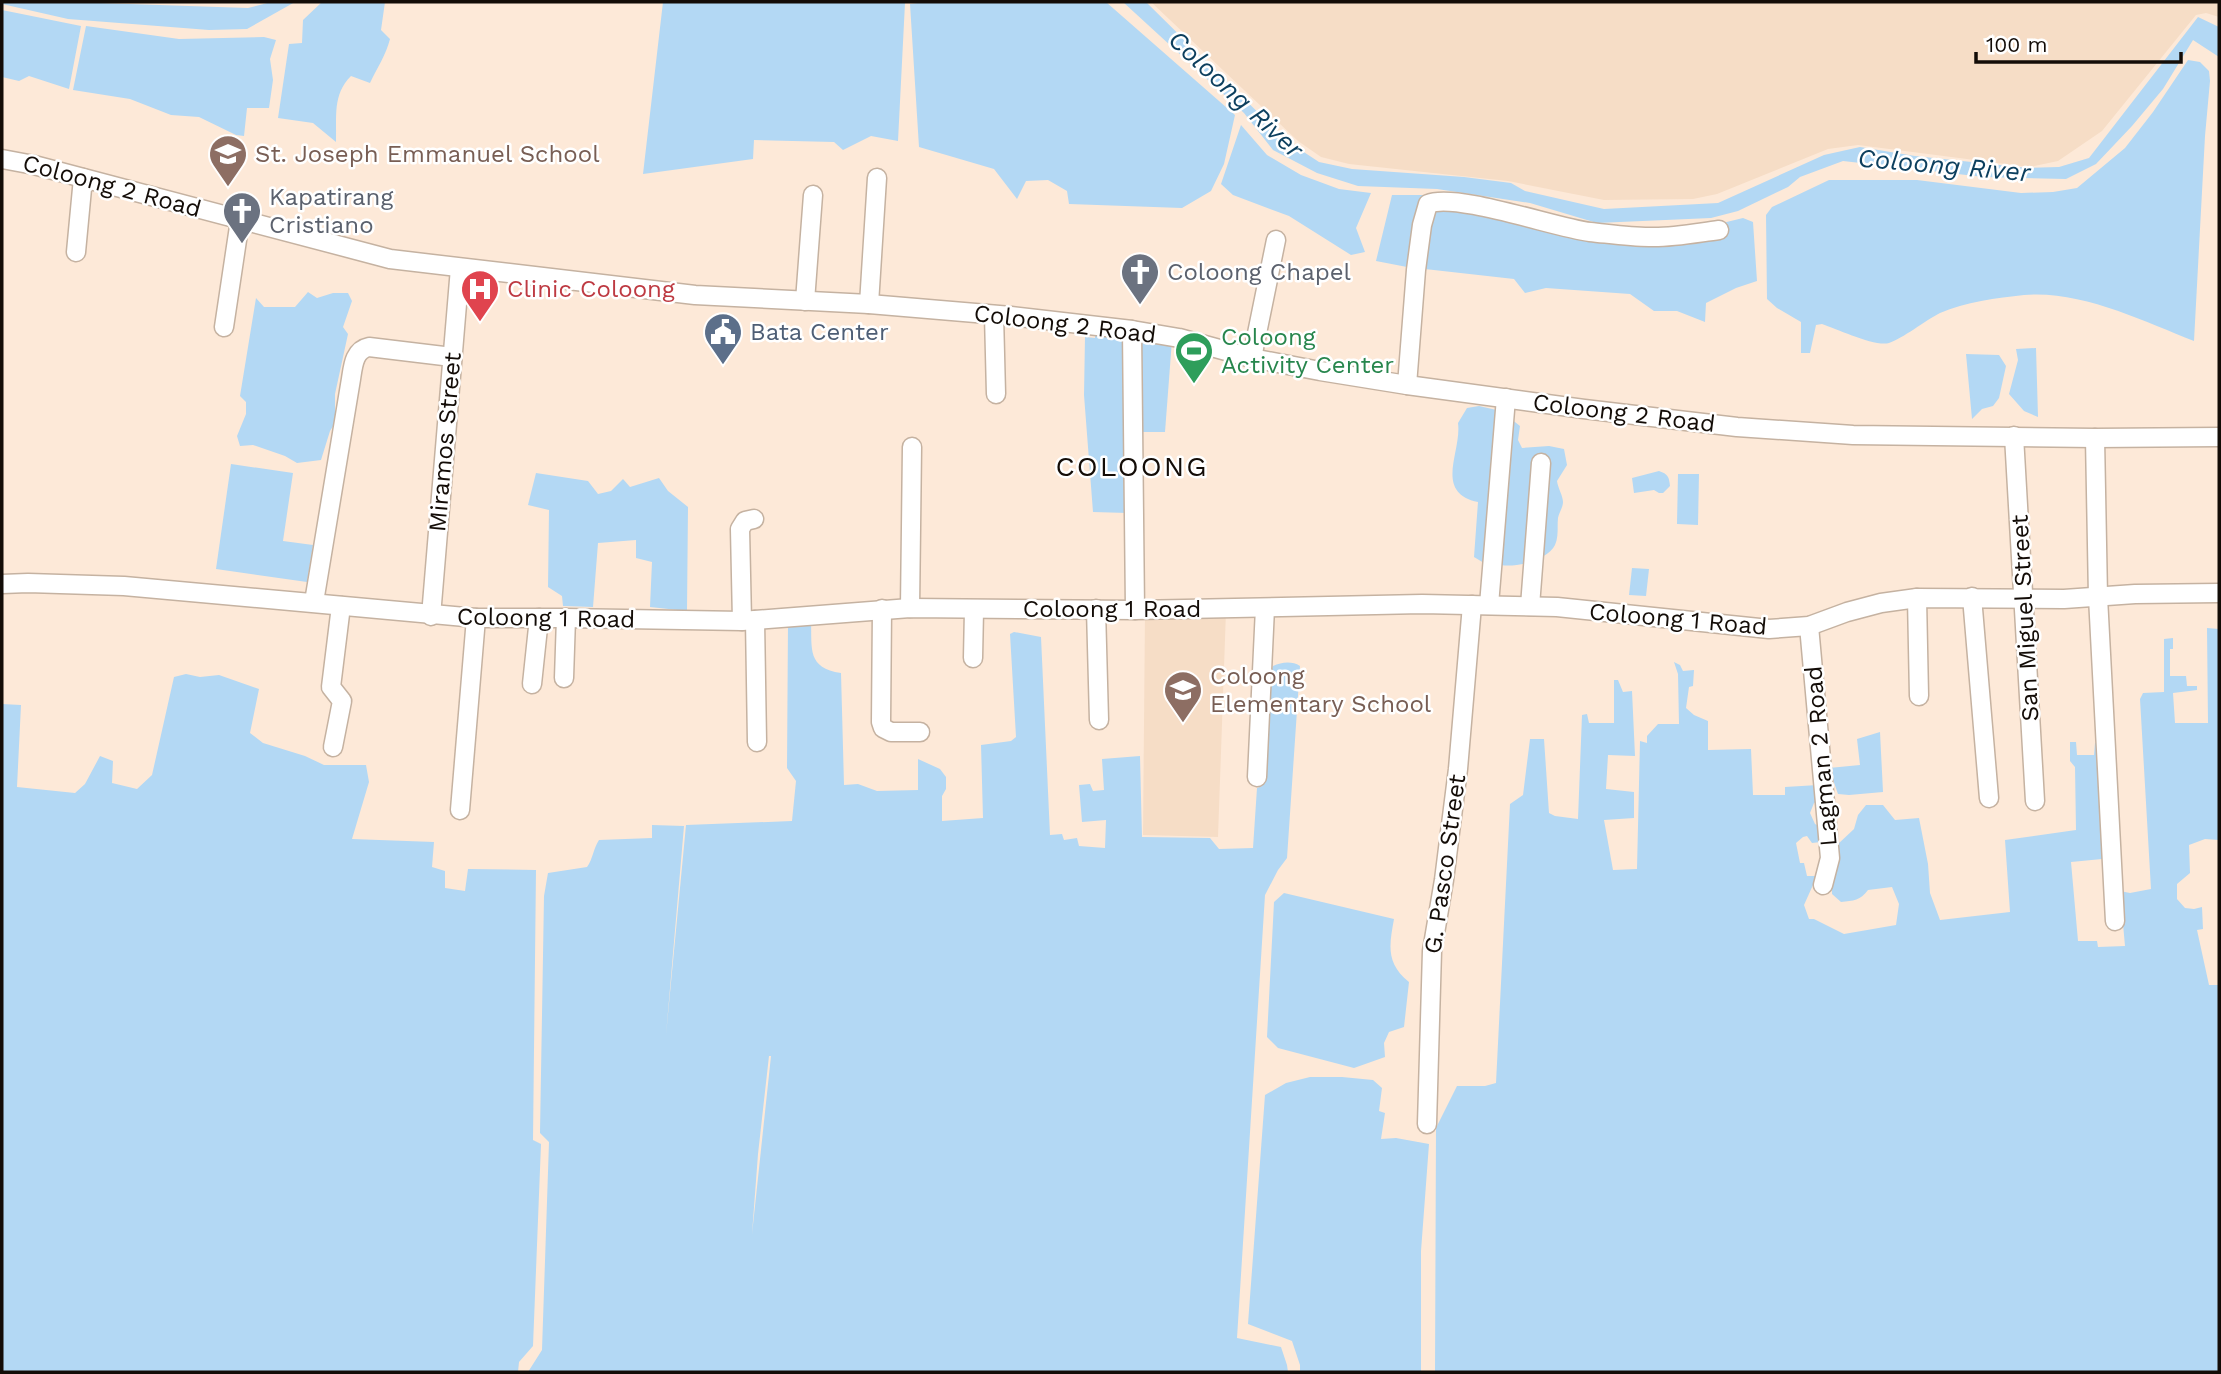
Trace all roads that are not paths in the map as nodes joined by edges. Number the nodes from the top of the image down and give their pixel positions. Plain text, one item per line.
1 (2, 159) edge
2 (83, 178) junction
3 (877, 178) dead end
4 (813, 195) dead end
5 (240, 220) junction
6 (1719, 230) dead end
7 (1276, 240) dead end
8 (76, 252) dead end
9 (460, 268) junction
10 (805, 301) junction
11 (869, 304) junction
12 (994, 315) junction
13 (224, 327) dead end
14 (1132, 330) junction
15 (452, 357) junction
16 (1252, 358) junction
17 (1407, 386) junction
18 (996, 394) dead end
19 (1506, 398) junction
20 (2014, 436) junction
21 (2219, 436) edge
22 (2095, 438) junction
23 (912, 447) dead end
24 (1541, 463) dead end
25 (754, 519) dead end
26 (2, 584) edge
27 (2219, 593) edge
28 (1972, 597) junction
29 (2098, 597) junction
30 (1917, 598) junction
31 (2024, 600) junction
32 (314, 603) junction
33 (1481, 605) junction
34 (341, 606) junction
35 (1530, 606) junction
36 (910, 608) junction
37 (1265, 608) junction
38 (882, 609) junction
39 (1096, 609) junction
40 (974, 610) junction
41 (1135, 610) junction
42 (431, 616) junction
43 (476, 618) junction
44 (539, 618) junction
45 (566, 618) junction
46 (749, 620) junction
47 (1809, 626) junction
48 (973, 658) dead end
49 (565, 678) dead end
50 (532, 684) dead end
51 (1919, 696) dead end
52 (1100, 720) dead end
53 (920, 732) dead end
54 (757, 742) dead end
55 (333, 747) dead end
56 (1257, 777) dead end
57 (1989, 798) dead end
58 (2035, 801) dead end
59 (460, 810) dead end
60 (1823, 885) dead end
61 (2115, 921) dead end
62 (1427, 1124) dead end

1 - 2 street, Coloong 2 Road
2 - 5 street, Coloong 2 Road
2 - 8 street
3 - 11 street
4 - 10 street
5 - 9 street, Coloong 2 Road
5 - 13 street
6 - 17 street
7 - 16 street
9 - 10 street, Coloong 2 Road
9 - 15 street, Miramos Street
10 - 11 street, Coloong 2 Road
11 - 12 street, Coloong 2 Road
12 - 14 street, Coloong 2 Road
12 - 18 street
14 - 16 street, Coloong 2 Road
14 - 41 street
15 - 32 street
15 - 42 street, Miramos Street
16 - 17 street, Coloong 2 Road
17 - 19 street, Coloong 2 Road
19 - 20 street, Coloong 2 Road
19 - 33 street, G. Pasco Street
20 - 22 street, Coloong 2 Road
20 - 31 street, San Miguel Street
21 - 22 street, Coloong 2 Road
22 - 29 street
23 - 36 street
24 - 35 street
25 - 46 street
26 - 32 street, Coloong 1 Road
27 - 29 street, Coloong 1 Road
28 - 30 street, Coloong 1 Road
28 - 31 street, Coloong 1 Road
28 - 57 street
29 - 31 street, Coloong 1 Road
29 - 61 street
30 - 47 street, Coloong 1 Road
30 - 51 street
31 - 58 street, San Miguel Street
32 - 34 street, Coloong 1 Road
33 - 35 street, Coloong 1 Road
33 - 37 street, Coloong 1 Road
33 - 62 street, G. Pasco Street
34 - 42 street, Coloong 1 Road
34 - 55 street
35 - 47 street, Coloong 1 Road
36 - 38 street, Coloong 1 Road
36 - 40 street, Coloong 1 Road
37 - 41 street, Coloong 1 Road
37 - 56 street
38 - 46 street, Coloong 1 Road
38 - 53 street
39 - 40 street, Coloong 1 Road
39 - 41 street, Coloong 1 Road
39 - 52 street
40 - 48 street
42 - 43 street, Coloong 1 Road
43 - 44 street, Coloong 1 Road
43 - 59 street
44 - 45 street, Coloong 1 Road
44 - 50 street
45 - 46 street, Coloong 1 Road
45 - 49 street
46 - 54 street
47 - 60 street, Lagman 2 Road

